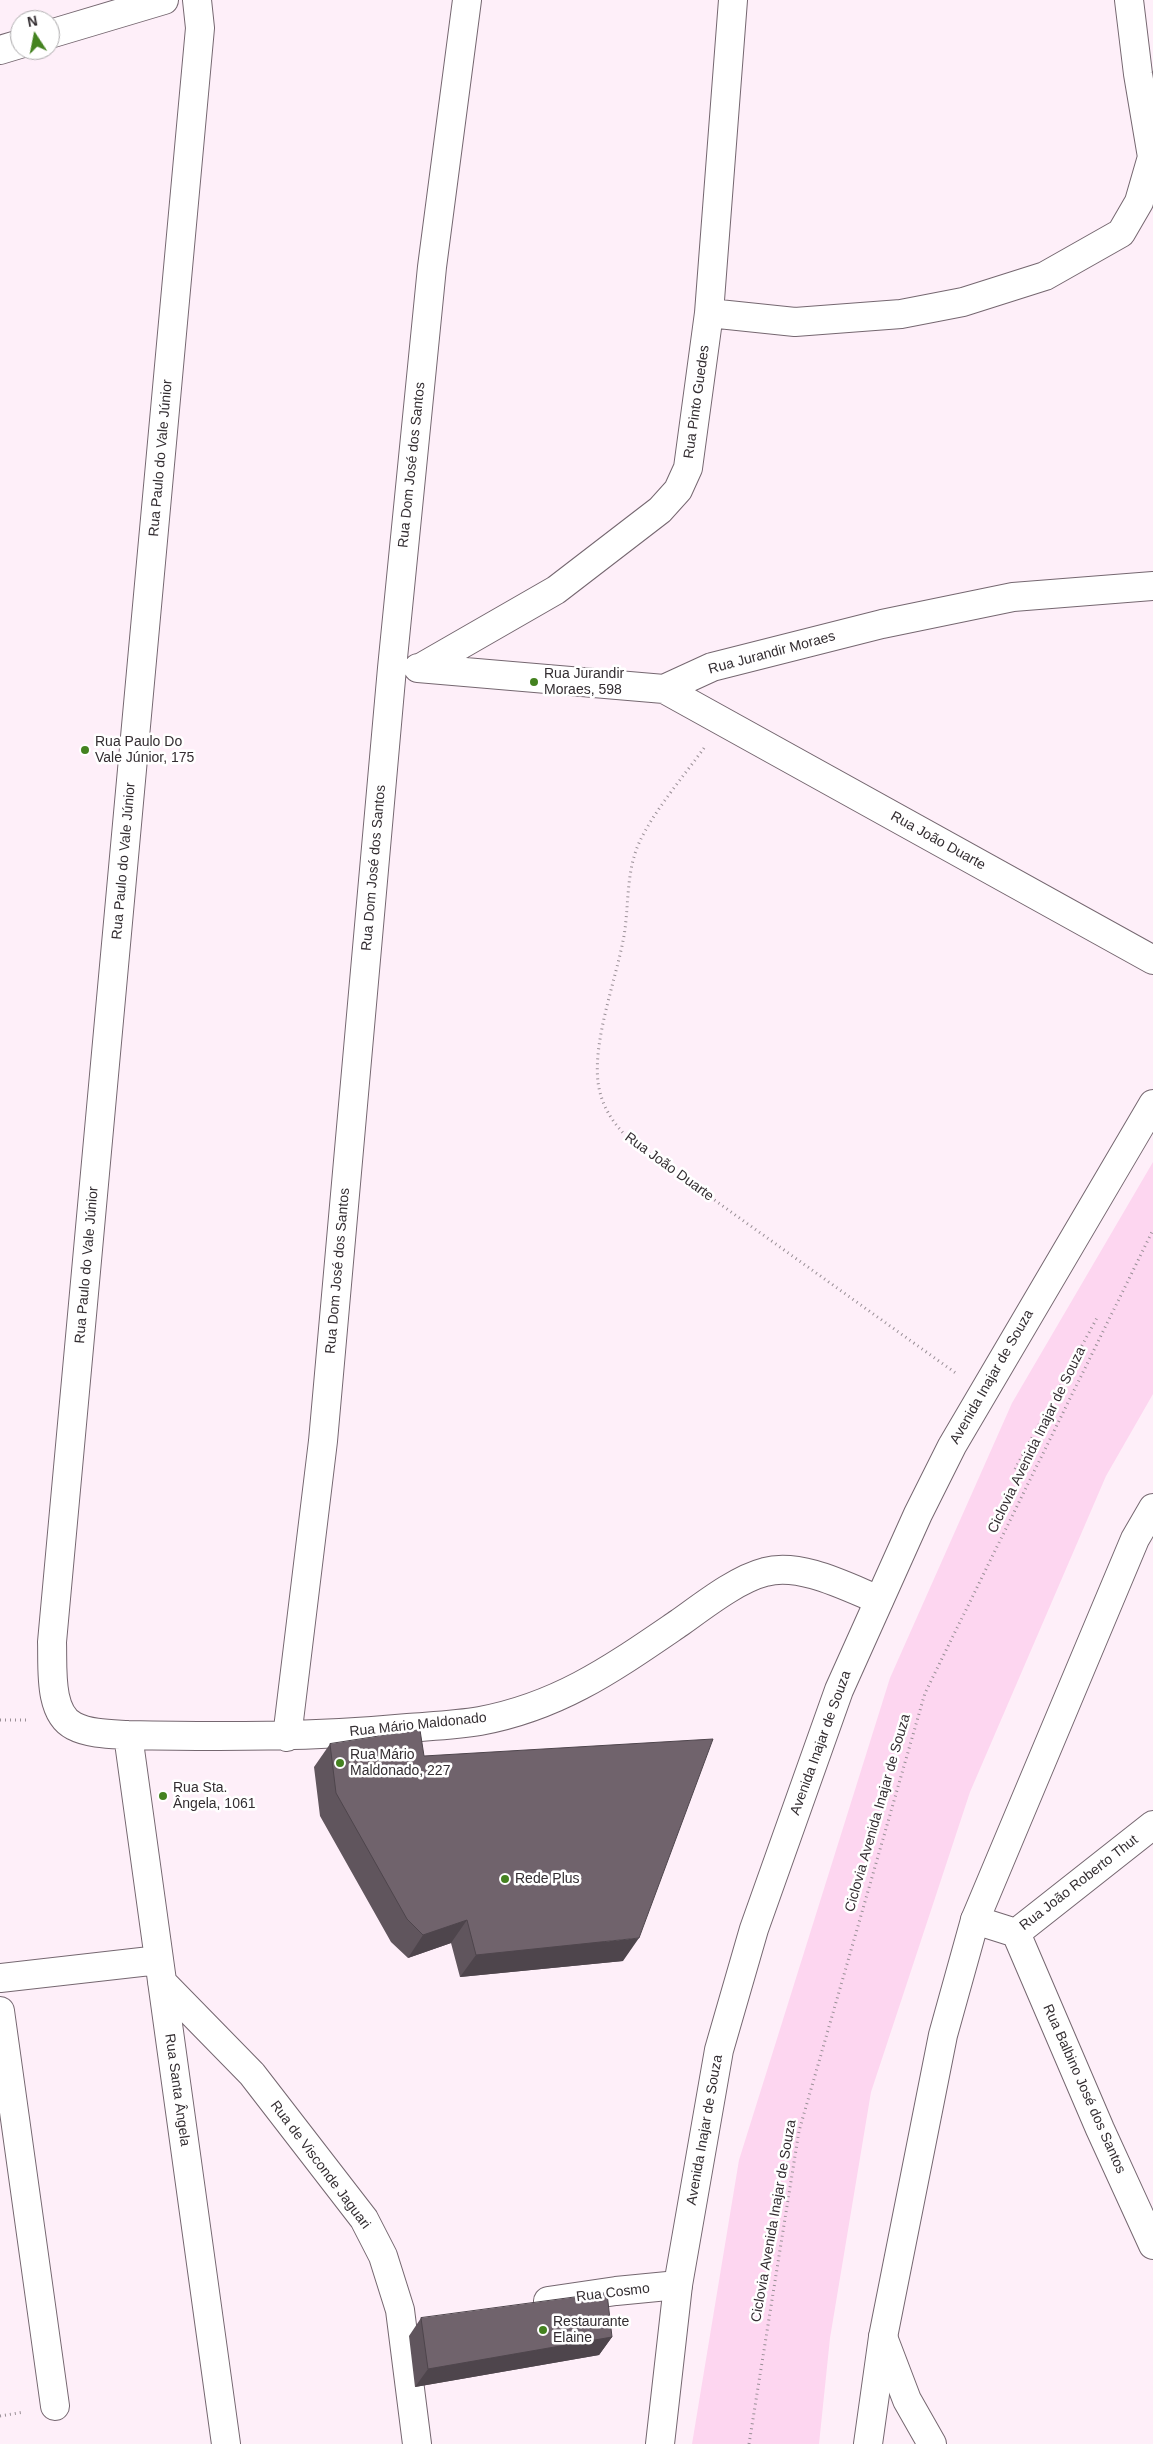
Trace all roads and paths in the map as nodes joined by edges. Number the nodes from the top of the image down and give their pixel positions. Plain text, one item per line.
1 (164, 0) edge
2 (197, 0) edge
3 (466, 0) edge
4 (733, 0) edge
5 (1129, 0) edge
6 (60, 31) edge
7 (709, 313) junction
8 (1153, 586) edge
9 (422, 667) junction
10 (392, 668) junction
11 (664, 690) junction
12 (723, 722) junction
13 (1153, 960) edge
14 (1153, 1104) edge
15 (1153, 1230) edge
16 (1098, 1316) dead end
17 (982, 1392) junction
18 (1015, 1469) dead end
19 (1153, 1508) edge
20 (879, 1600) junction
21 (66, 1720) joint
22 (128, 1735) junction
23 (287, 1736) junction
24 (1153, 1824) edge
25 (975, 1920) junction
26 (1016, 1933) junction
27 (160, 1971) junction
28 (0, 1978) edge
29 (0, 2011) edge
30 (1153, 2245) edge
31 (678, 2285) junction
32 (526, 2304) edge
33 (430, 2317) edge
34 (401, 2320) junction
35 (883, 2337) junction
36 (55, 2406) dead end
37 (226, 2444) edge
38 (417, 2444) edge
39 (660, 2444) edge
40 (749, 2444) edge
41 (868, 2444) edge
42 (932, 2444) edge

1 - 6 street
2 - 21 street, Rua Paulo do Vale Júnior
3 - 10 street, Rua Dom José dos Santos
4 - 7 street, Rua Pinto Guedes
5 - 7 street
7 - 9 street, Rua Pinto Guedes
8 - 11 street, Rua Jurandir Moraes
9 - 10 street
9 - 11 street
10 - 23 street, Rua Dom José dos Santos
11 - 12 street, Rua João Duarte
12 - 13 street, Rua João Duarte
12 - 17 path, Rua João Duarte
14 - 17 street, Avenida Inajar de Souza
15 - 40 path, Ciclovia Avenida Inajar de Souza
16 - 18 path
17 - 20 street, Avenida Inajar de Souza
19 - 25 street
20 - 23 street, Rua Mário Maldonado
20 - 31 street, Avenida Inajar de Souza
21 - 22 street, Rua Mário Maldonado
22 - 23 street, Rua Mário Maldonado
22 - 27 street, Rua Santa Ângela
24 - 26 street, Rua João Roberto Thut
25 - 26 street, Rua João Roberto Thut
25 - 35 street
26 - 30 street, Rua Balbino José dos Santos
27 - 28 street
27 - 34 street, Rua de Visconde Jaguari
27 - 37 street, Rua Santa Ângela
29 - 36 street
31 - 32 street, Rua Cosmo
31 - 39 street, Avenida Inajar de Souza
33 - 34 street
34 - 38 street, Rua de Visconde Jaguari
35 - 41 street
35 - 42 street

